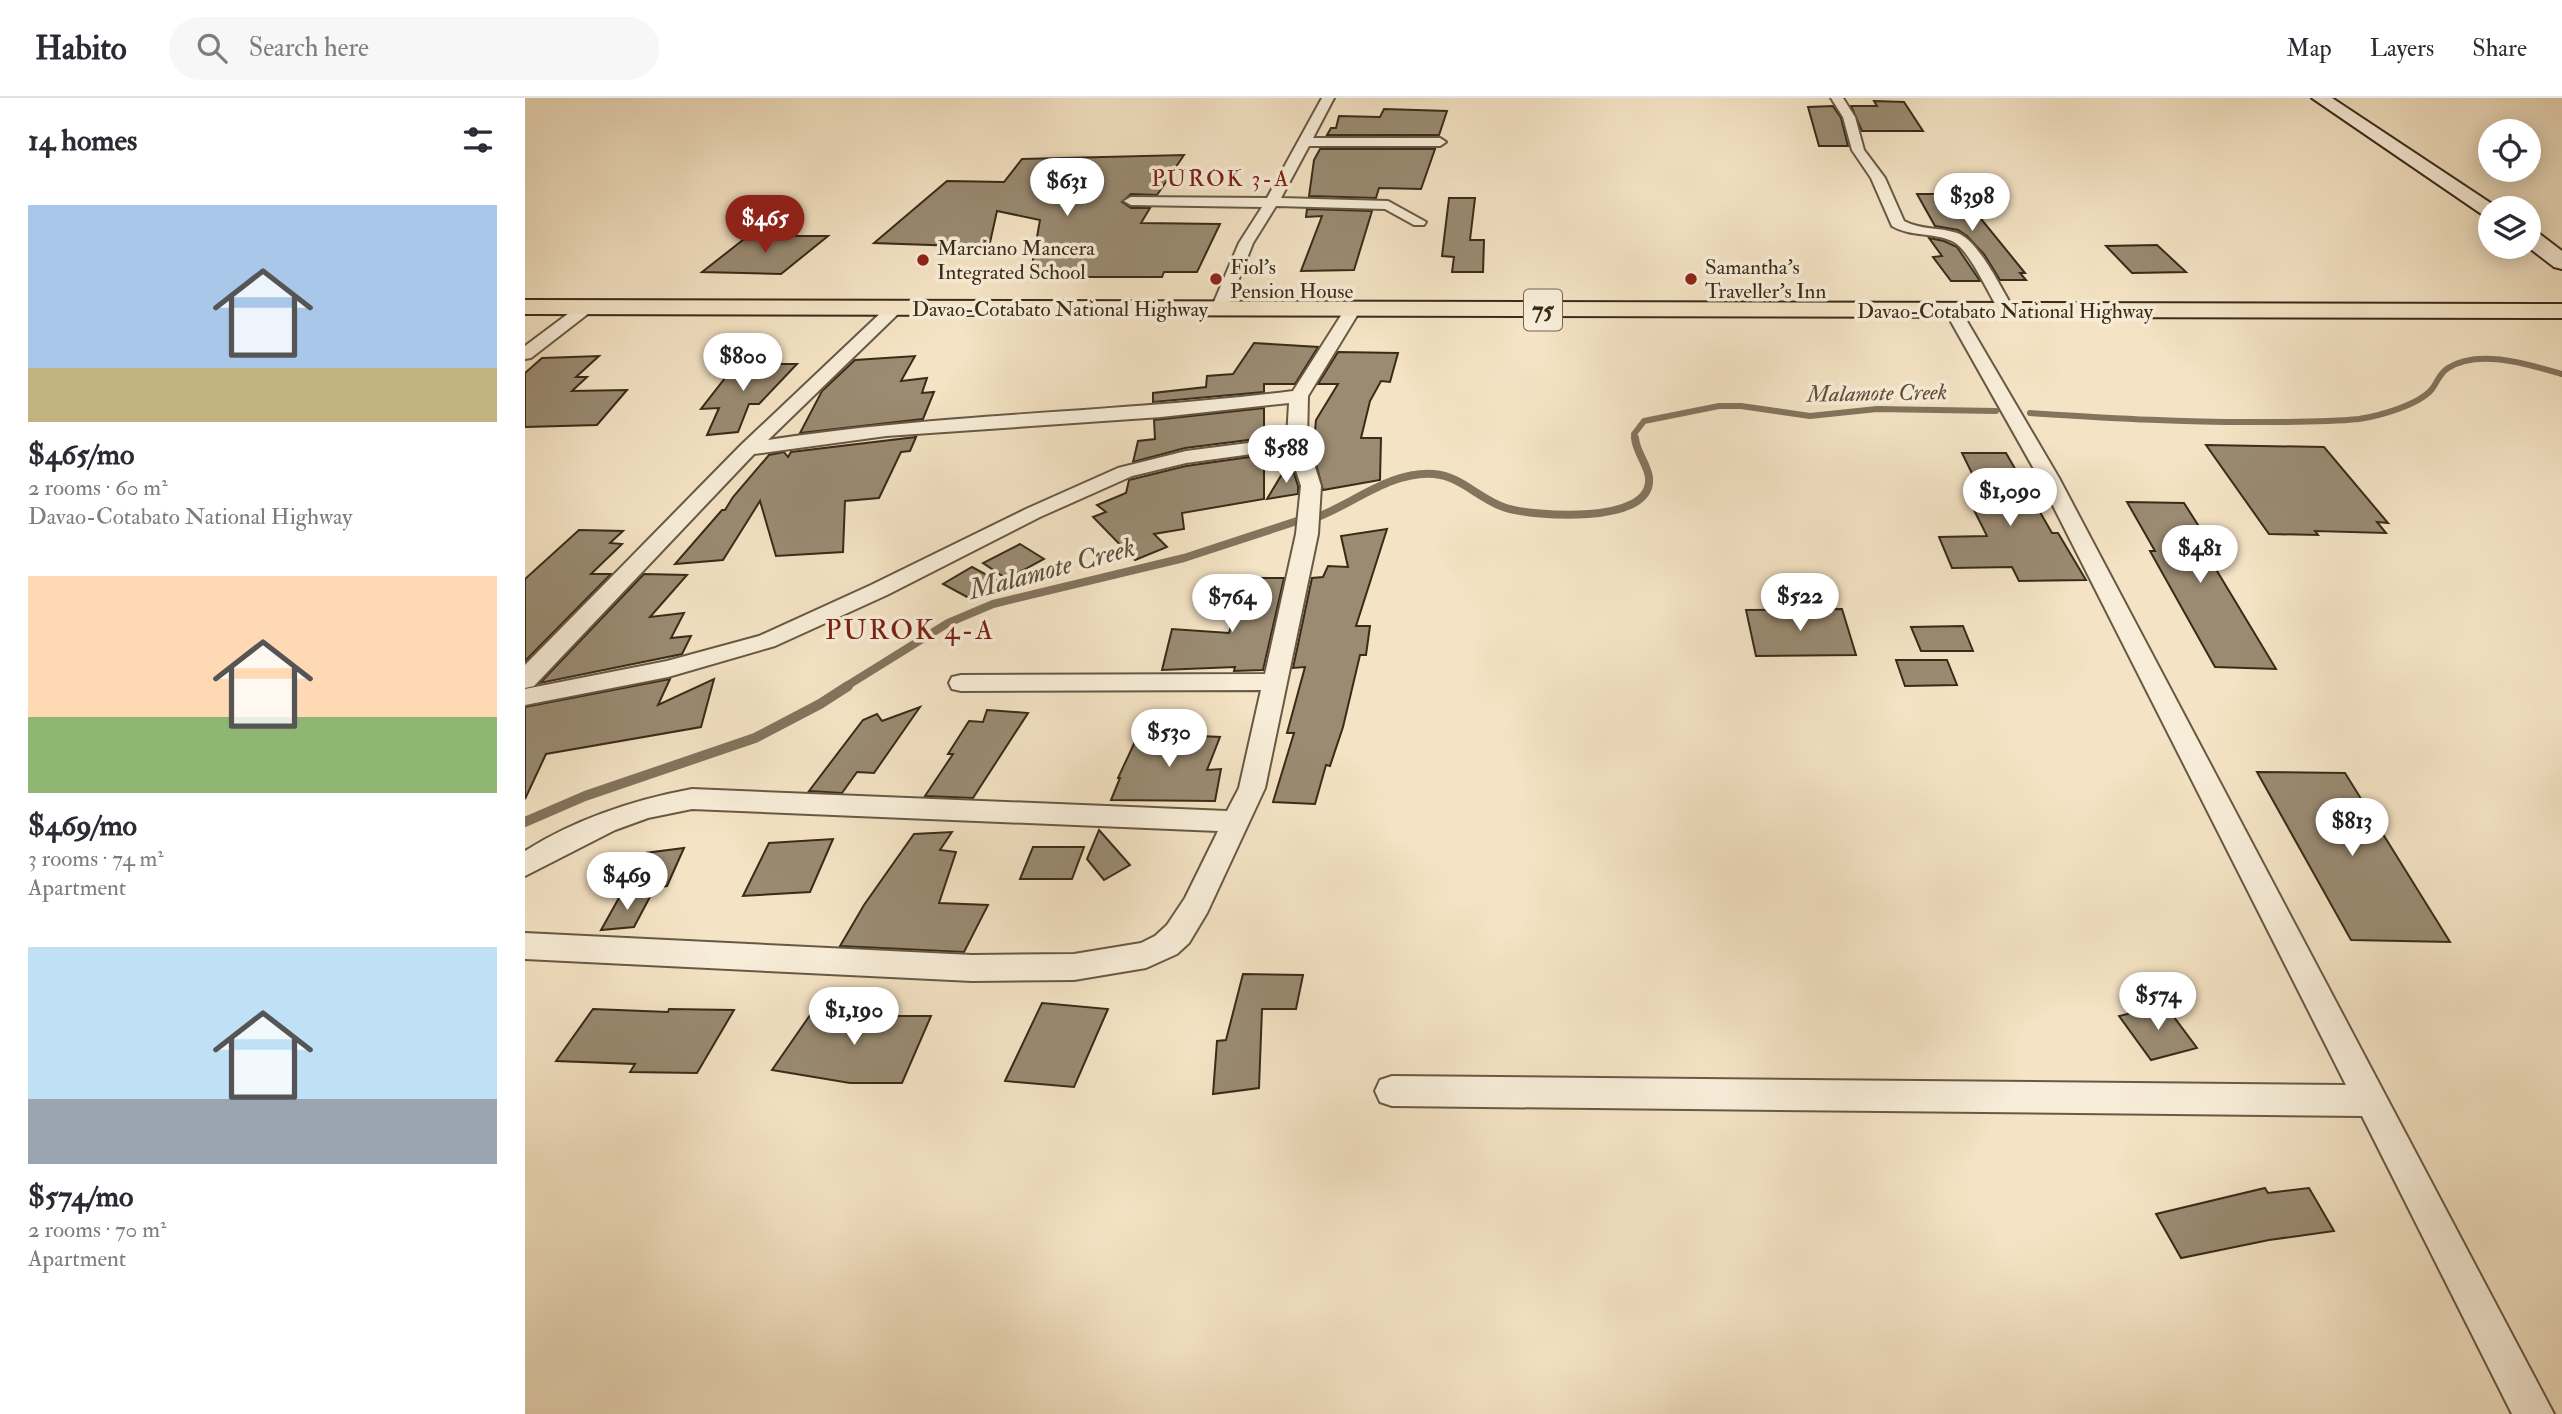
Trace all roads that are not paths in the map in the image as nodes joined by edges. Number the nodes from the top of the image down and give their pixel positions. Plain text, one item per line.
1 (1328, 98) edge
2 (1837, 98) edge
3 (2320, 98) edge
4 (1305, 142) junction
5 (1440, 142) dead end
6 (1131, 201) dead end
7 (1272, 202) junction
8 (2478, 203) edge
9 (1419, 222) dead end
10 (2541, 246) edge
11 (2562, 262) edge
12 (525, 307) edge
13 (587, 307) junction
14 (894, 309) junction
15 (1219, 309) junction
16 (1353, 309) junction
17 (1953, 311) junction
18 (2007, 311) junction
19 (2562, 311) edge
20 (525, 354) edge
21 (1299, 396) junction
22 (1297, 442) junction
23 (748, 449) junction
24 (525, 680) edge
25 (1274, 682) junction
26 (961, 683) dead end
27 (525, 697) edge
28 (1238, 822) junction
29 (525, 865) edge
30 (525, 946) edge
31 (1392, 1091) dead end
32 (2372, 1101) junction
33 (2535, 1414) edge

1 - 4 street
2 - 18 street
3 - 8 street
4 - 5 street
4 - 7 street
6 - 7 street
7 - 9 street
7 - 15 street
10 - 11 street
12 - 13 highway, Davao-Cotabato National Highway / 75
13 - 14 highway, Davao-Cotabato National Highway / 75
13 - 20 street
14 - 15 highway, Davao-Cotabato National Highway / 75
14 - 23 street
15 - 16 highway, Davao-Cotabato National Highway / 75
16 - 17 highway, Davao-Cotabato National Highway / 75
16 - 21 street
17 - 18 highway, Davao-Cotabato National Highway / 75
17 - 32 street
18 - 19 highway, Davao-Cotabato National Highway / 75
21 - 22 street
21 - 23 street
22 - 25 street
22 - 27 street
23 - 24 street
25 - 26 street
25 - 28 street
28 - 29 street
28 - 30 street
31 - 32 street
32 - 33 street

